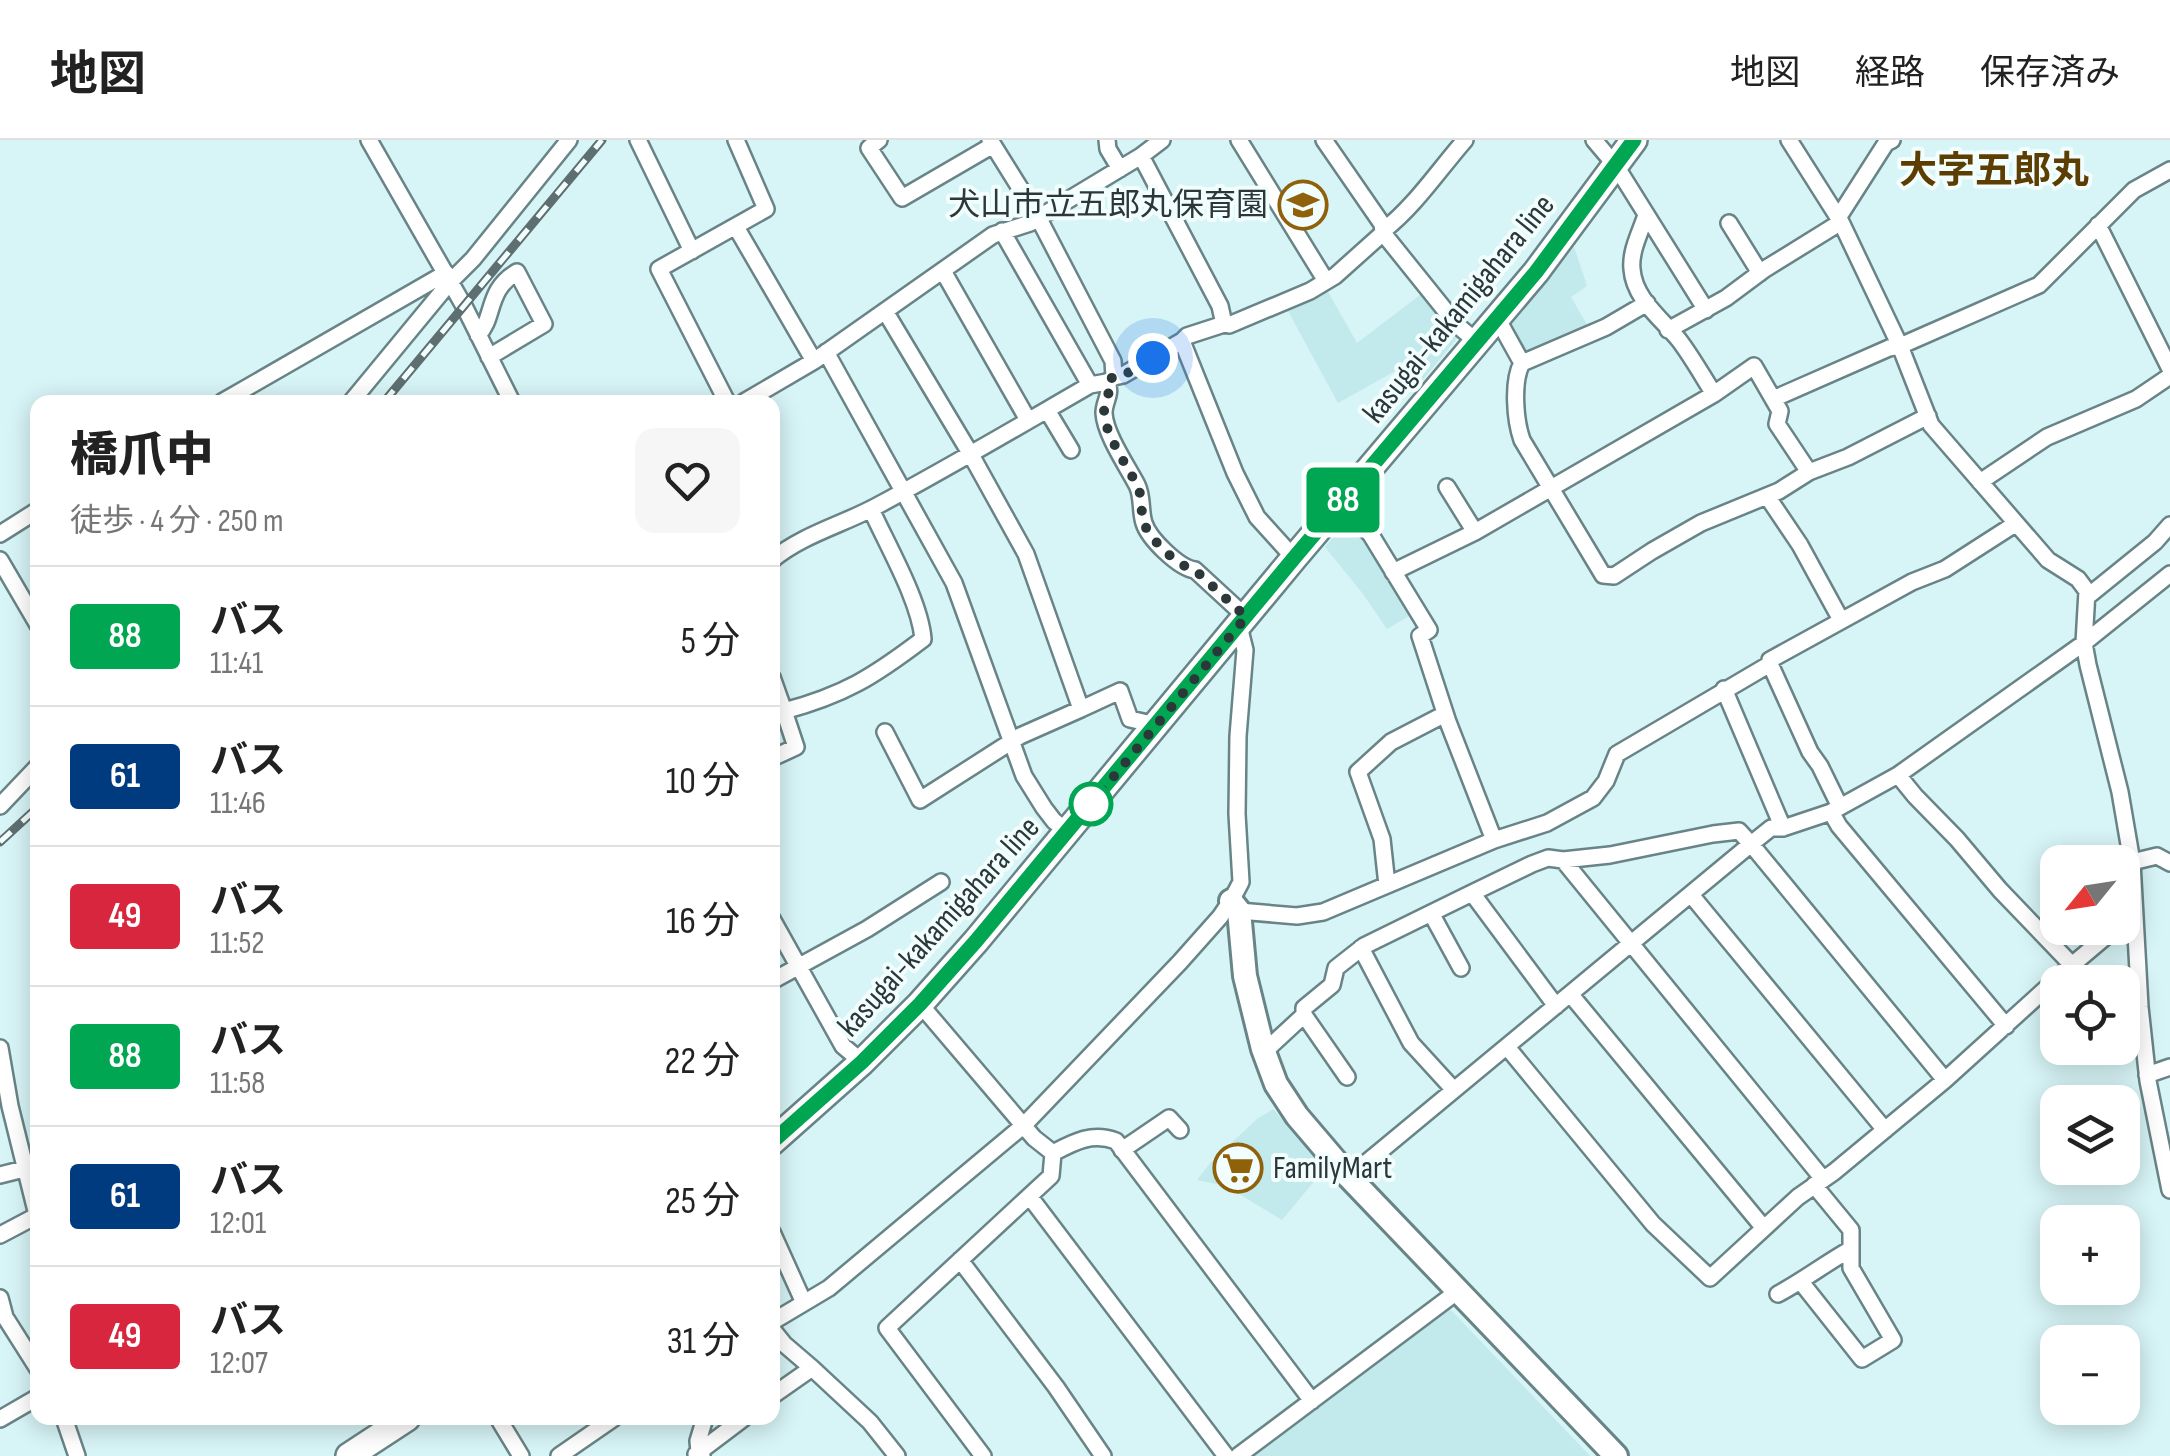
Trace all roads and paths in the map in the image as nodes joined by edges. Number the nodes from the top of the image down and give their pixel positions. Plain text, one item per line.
1 (369, 140) edge
2 (569, 140) edge
3 (638, 140) edge
4 (736, 140) edge
5 (879, 140) edge
6 (1108, 140) edge
7 (1162, 140) edge
8 (1238, 140) edge
9 (1324, 140) edge
10 (1465, 140) edge
11 (1594, 140) edge
12 (1634, 140) edge
13 (1789, 140) edge
14 (1892, 140) edge
15 (992, 142) edge
16 (1141, 156) junction
17 (1616, 166) junction
18 (1120, 169) junction
19 (2170, 170) edge
20 (1646, 215) junction
21 (1038, 217) junction
22 (1840, 220) junction
23 (1728, 223) dead end
24 (2098, 224) junction
25 (736, 227) junction
26 (1002, 231) junction
27 (1383, 232) junction
28 (692, 251) junction
29 (943, 271) junction
30 (1760, 273) junction
31 (448, 277) junction
32 (1326, 281) junction
33 (1647, 304) junction
34 (1706, 310) junction
35 (885, 311) junction
36 (1497, 318) junction
37 (1224, 324) junction
38 (1668, 330) junction
39 (478, 335) junction
40 (1182, 341) junction
41 (1476, 342) junction
42 (1900, 346) junction
43 (489, 357) junction
44 (820, 357) junction
45 (1522, 363) junction
46 (2170, 368) edge
47 (2170, 376) edge
48 (1111, 380) junction
49 (1090, 385) junction
50 (1714, 394) junction
51 (235, 395) edge
52 (356, 395) edge
53 (508, 395) edge
54 (723, 395) edge
55 (756, 395) edge
56 (1773, 399) junction
57 (1048, 410) junction
58 (1928, 416) junction
59 (1028, 420) junction
60 (1071, 450) dead end
61 (970, 454) junction
62 (1808, 472) junction
63 (1980, 482) junction
64 (1447, 487) dead end
65 (1551, 489) junction
66 (903, 491) junction
67 (1767, 496) junction
68 (1340, 502) junction
69 (871, 509) junction
70 (30, 515) edge
71 (2015, 524) junction
72 (2170, 525) edge
73 (1475, 532) junction
74 (0, 534) edge
75 (780, 555) edge
76 (1294, 558) junction
77 (0, 560) edge
78 (1393, 572) junction
79 (2170, 574) edge
80 (2086, 597) junction
81 (30, 611) edge
82 (1841, 620) junction
83 (1242, 622) junction
84 (2084, 643) junction
85 (1770, 664) junction
86 (1724, 689) junction
87 (780, 700) edge
88 (1081, 709) junction
89 (784, 711) junction
90 (1445, 714) junction
91 (1156, 725) junction
92 (885, 732) dead end
93 (1012, 742) junction
94 (780, 754) edge
95 (30, 774) edge
96 (1898, 775) junction
97 (0, 806) edge
98 (1836, 810) junction
99 (1782, 828) junction
100 (1068, 832) junction
101 (1494, 840) junction
102 (1751, 844) junction
103 (2129, 845) edge
104 (1563, 860) junction
105 (2140, 860) edge
106 (2170, 863) edge
107 (941, 882) dead end
108 (1387, 885) junction
109 (1472, 893) junction
110 (1692, 896) junction
111 (1235, 906) junction
112 (1432, 913) junction
113 (780, 932) edge
114 (2096, 945) edge
115 (2132, 945) edge
116 (1631, 946) junction
117 (1361, 948) junction
118 (2072, 965) joint
119 (800, 966) junction
120 (1461, 968) dead end
121 (780, 977) edge
122 (1570, 995) junction
123 (2040, 995) edge
124 (920, 1004) junction
125 (1556, 1006) junction
126 (1304, 1015) junction
127 (2006, 1026) junction
128 (1508, 1047) junction
129 (0, 1048) edge
130 (1264, 1052) junction
131 (862, 1062) junction
132 (2170, 1067) edge
133 (2147, 1075) junction
134 (1347, 1076) dead end
135 (1945, 1080) junction
136 (1454, 1090) junction
137 (1024, 1125) junction
138 (1180, 1130) dead end
139 (1884, 1130) junction
140 (780, 1135) edge
141 (1122, 1150) junction
142 (1052, 1153) junction
143 (24, 1168) junction
144 (0, 1175) edge
145 (1349, 1177) junction
146 (1819, 1182) junction
147 (30, 1190) edge
148 (2170, 1190) edge
149 (1030, 1197) junction
150 (30, 1219) edge
151 (1763, 1228) junction
152 (0, 1235) edge
153 (1852, 1249) junction
154 (780, 1250) edge
155 (960, 1260) junction
156 (1801, 1282) junction
157 (1458, 1291) junction
158 (1778, 1294) dead end
159 (0, 1298) edge
160 (804, 1303) junction
161 (3, 1319) edge
162 (780, 1320) edge
163 (780, 1338) edge
164 (30, 1358) edge
165 (812, 1368) junction
166 (780, 1390) edge
167 (1312, 1400) junction
168 (30, 1402) edge
169 (0, 1419) edge
170 (66, 1425) edge
171 (396, 1425) edge
172 (502, 1425) edge
173 (604, 1425) edge
174 (703, 1425) edge
175 (735, 1425) edge
176 (698, 1455) edge
177 (77, 1456) edge
178 (349, 1456) edge
179 (520, 1456) edge
180 (560, 1456) edge
181 (897, 1456) edge
182 (983, 1456) edge
183 (1103, 1456) edge
184 (1226, 1456) edge
185 (1238, 1456) edge
186 (1616, 1456) edge

1 - 31 street
2 - 31 street
3 - 28 street
4 - 25 street
5 - 15 street
6 - 18 street
7 - 16 street
8 - 32 street
9 - 27 street
10 - 27 street
11 - 17 street
12 - 17 main road, kasugai-kakamigahara line
13 - 22 street
14 - 22 street
15 - 21 street
16 - 18 street
16 - 37 street
17 - 20 street
17 - 36 main road, kasugai-kakamigahara line
18 - 21 street
19 - 24 street
20 - 33 street
20 - 34 street
21 - 26 street
21 - 48 street
22 - 30 street
22 - 42 street
23 - 30 street
24 - 42 street
24 - 46 street
25 - 28 street
25 - 44 street
26 - 29 street
26 - 49 street
27 - 32 street
27 - 41 street
28 - 54 street
29 - 35 street
29 - 59 street
30 - 34 street
31 - 39 street
31 - 51 street
31 - 52 street
32 - 37 street
33 - 38 street
33 - 45 street
34 - 38 street
35 - 44 street
35 - 61 street
36 - 41 main road, kasugai-kakamigahara line
36 - 45 street
37 - 40 street
38 - 50 street
39 - 43 street
39 - 43 street
40 - 48 street
40 - 76 street
41 - 68 main road, kasugai-kakamigahara line
42 - 56 street
42 - 58 street
43 - 53 street
44 - 55 street
44 - 66 street
45 - 65 street
47 - 63 street
48 - 49 street
48 - 83 street
49 - 57 street
50 - 56 street
50 - 65 street
56 - 62 street
57 - 59 street
57 - 60 street
58 - 62 street
58 - 63 street
59 - 61 street
61 - 66 street
61 - 88 street
62 - 67 street
63 - 71 street
64 - 73 street
65 - 67 street
65 - 73 street
66 - 69 street
66 - 93 street
67 - 82 street
68 - 76 main road, kasugai-kakamigahara line
68 - 78 street
69 - 75 street
69 - 89 street
70 - 74 street
71 - 80 street
71 - 82 street
72 - 80 street
73 - 78 street
76 - 83 main road, kasugai-kakamigahara line
77 - 81 street
78 - 90 street
79 - 84 street
80 - 84 street
82 - 85 street
83 - 91 main road, kasugai-kakamigahara line
83 - 111 street
84 - 96 street
84 - 103 street
85 - 86 street
85 - 98 street
86 - 99 street
86 - 101 street
87 - 89 street
88 - 91 street
88 - 93 street
89 - 94 street
90 - 101 street
90 - 108 street
91 - 100 main road, kasugai-kakamigahara line
92 - 93 street
93 - 100 street
95 - 97 street
96 - 98 street
96 - 118 street
98 - 99 street
98 - 127 street
99 - 102 street
100 - 124 main road, kasugai-kakamigahara line
101 - 108 street
102 - 104 street
102 - 110 street
102 - 135 street
104 - 109 street
104 - 116 street
105 - 106 street
107 - 119 street
108 - 111 street
109 - 112 street
109 - 125 street
110 - 116 street
110 - 139 street
111 - 130 street
111 - 137 street
112 - 117 street
112 - 120 street
113 - 119 street
114 - 118 street
115 - 133 street
116 - 122 street
116 - 146 street
117 - 126 street
117 - 136 street
119 - 121 street
119 - 131 street
122 - 125 street
122 - 151 street
123 - 127 street
124 - 131 main road, kasugai-kakamigahara line
124 - 137 street
125 - 128 street
126 - 130 street
126 - 134 street
127 - 135 street
128 - 136 street
128 - 151 street
129 - 143 street
130 - 145 street
131 - 140 main road, kasugai-kakamigahara line
132 - 133 street
133 - 148 street
135 - 139 street
136 - 145 street
137 - 142 street
137 - 160 street
138 - 141 street
139 - 146 street
141 - 142 street
141 - 167 street
142 - 149 street
143 - 144 street
143 - 147 street
145 - 157 street
146 - 151 street
146 - 153 street
149 - 155 street
149 - 184 street
150 - 152 street
153 - 156 street
153 - 156 street
154 - 160 street
155 - 182 street
155 - 183 street
156 - 158 street
157 - 167 street
157 - 186 street
159 - 161 street
160 - 162 street
161 - 164 street
163 - 165 street
165 - 166 street
165 - 181 street
167 - 185 street
168 - 169 street
170 - 177 street
171 - 178 main road
172 - 179 street
173 - 180 street
174 - 176 street
175 - 176 street

